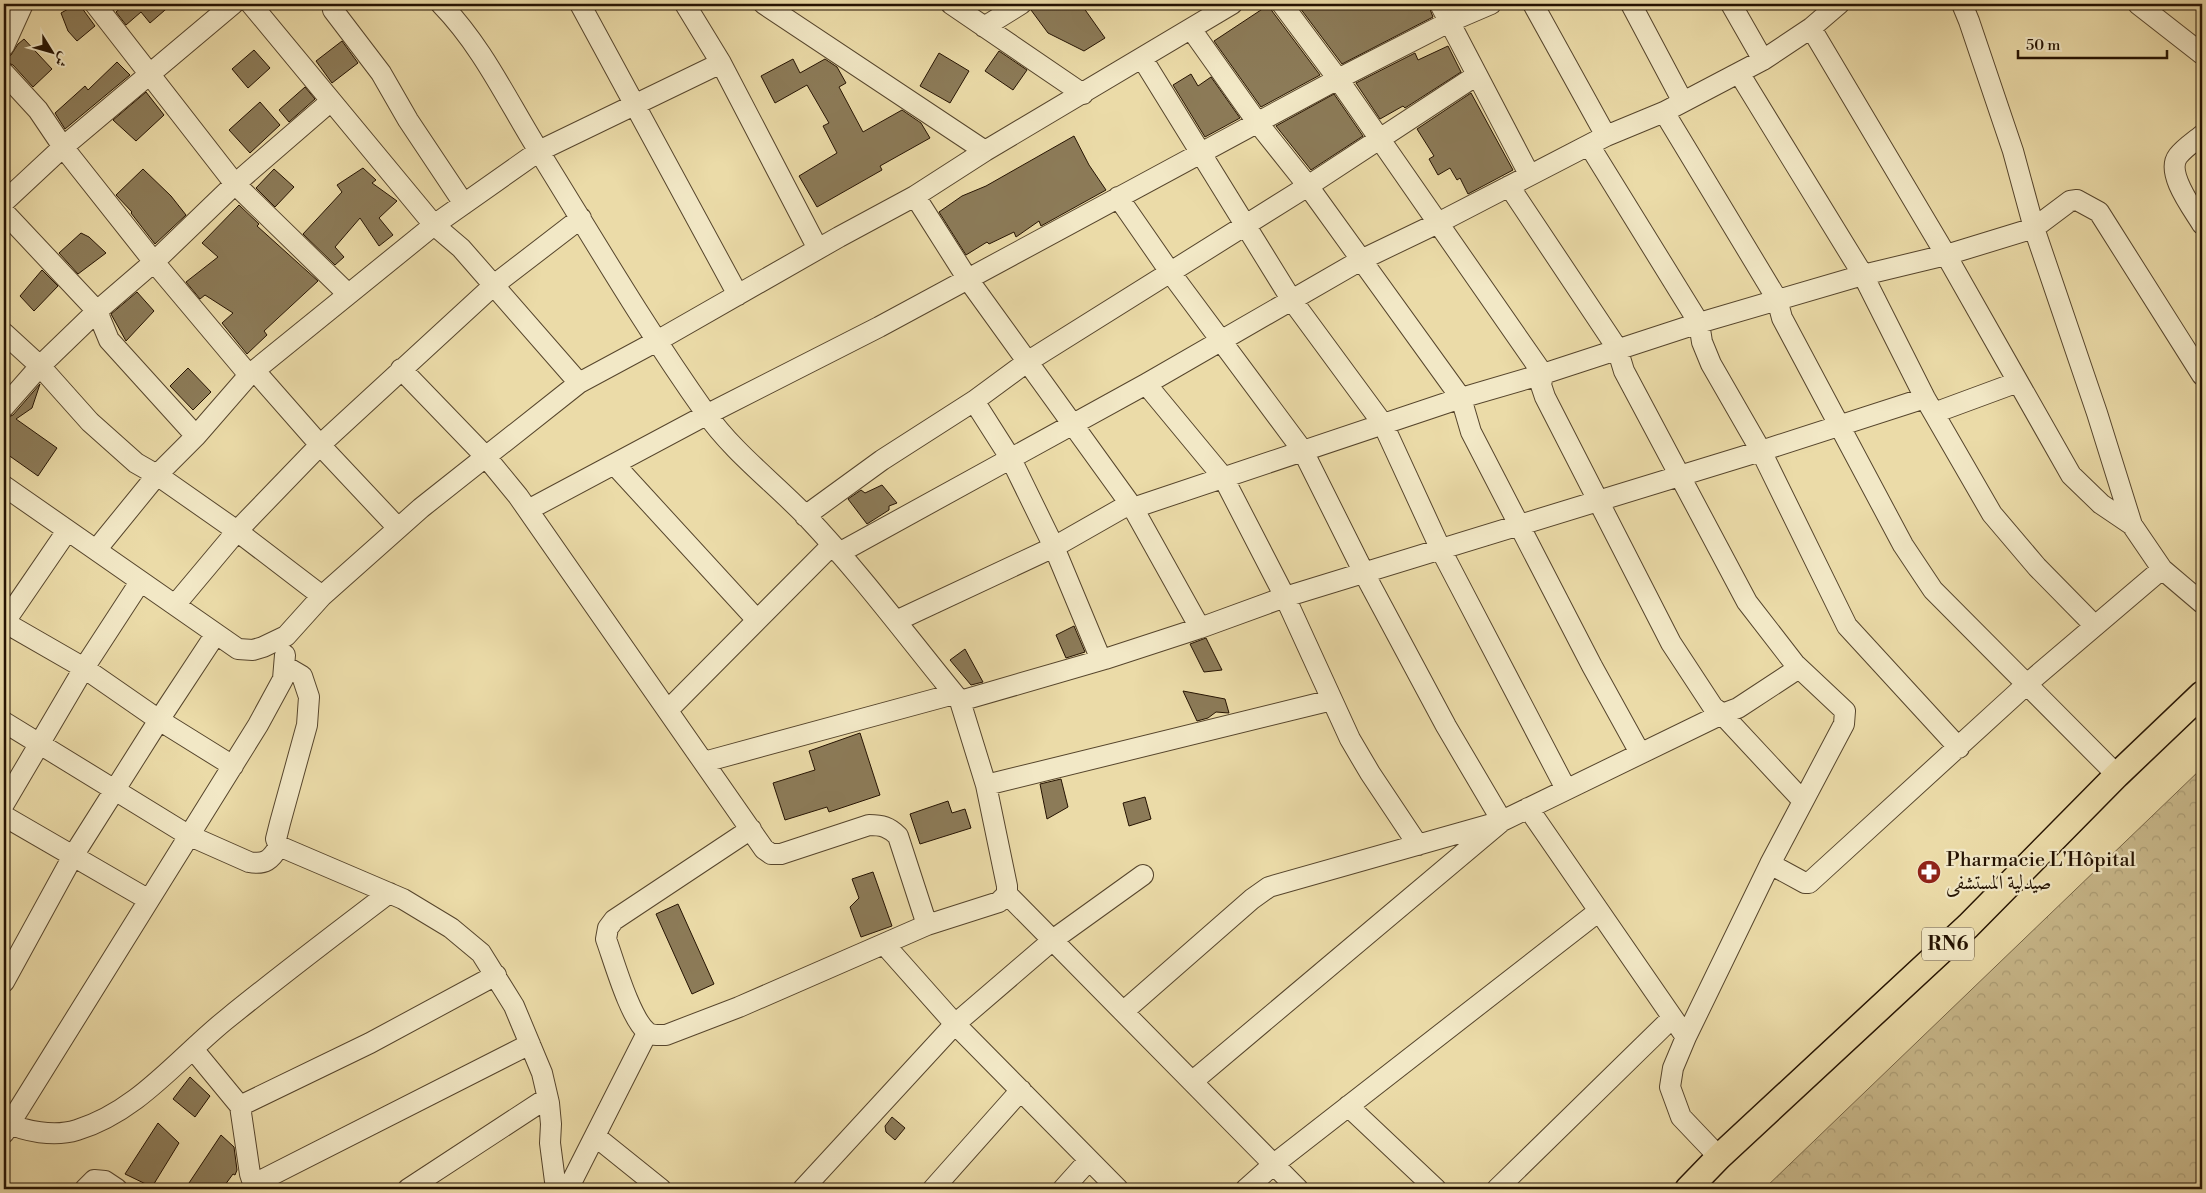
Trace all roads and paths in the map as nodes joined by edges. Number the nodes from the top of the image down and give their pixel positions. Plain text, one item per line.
1 (23, 4) edge
2 (96, 4) edge
3 (233, 4) edge
4 (251, 4) edge
5 (332, 4) edge
6 (441, 4) edge
7 (580, 4) edge
8 (685, 4) edge
9 (764, 4) edge
10 (951, 4) edge
11 (1021, 4) edge
12 (1232, 4) edge
13 (1282, 4) edge
14 (1440, 4) edge
15 (1490, 4) edge
16 (1533, 4) edge
17 (1631, 4) edge
18 (1731, 4) edge
19 (1839, 4) edge
20 (1962, 4) edge
21 (2138, 4) edge
22 (1449, 22) junction
23 (984, 26) junction
24 (1191, 28) junction
25 (1811, 28) junction
26 (4, 46) edge
27 (2202, 54) edge
28 (1142, 58) junction
29 (1763, 60) junction
30 (721, 64) junction
31 (4, 73) edge
32 (1739, 73) junction
33 (149, 74) junction
34 (1477, 75) junction
35 (1338, 79) junction
36 (1082, 94) junction
37 (331, 100) junction
38 (1683, 102) junction
39 (635, 104) junction
40 (1664, 112) junction
41 (1257, 122) junction
42 (2202, 135) edge
43 (1378, 138) junction
44 (1597, 140) junction
45 (63, 147) junction
46 (539, 151) junction
47 (986, 151) junction
48 (1201, 152) junction
49 (1530, 174) junction
50 (235, 184) junction
51 (1308, 186) junction
52 (1509, 186) junction
53 (915, 196) junction
54 (1118, 197) junction
55 (4, 202) edge
56 (464, 204) junction
57 (4, 212) edge
58 (581, 218) junction
59 (1438, 223) junction
60 (434, 224) junction
61 (1245, 224) junction
62 (2202, 224) edge
63 (2034, 228) junction
64 (818, 249) junction
65 (1946, 255) junction
66 (1361, 260) junction
67 (154, 262) junction
68 (1170, 272) junction
69 (1863, 275) junction
70 (967, 278) junction
71 (494, 285) junction
72 (348, 294) junction
73 (738, 294) junction
74 (1291, 299) junction
75 (1777, 299) junction
76 (97, 310) junction
77 (1699, 323) junction
78 (4, 333) edge
79 (1221, 339) junction
80 (657, 341) junction
81 (1617, 348) junction
82 (1027, 362) junction
83 (40, 366) junction
84 (401, 369) junction
85 (252, 373) junction
86 (1543, 374) junction
87 (2202, 375) edge
88 (2018, 382) junction
89 (579, 383) junction
90 (1146, 384) junction
91 (1461, 398) junction
92 (974, 401) junction
93 (4, 406) edge
94 (1929, 406) junction
95 (706, 415) junction
96 (1073, 424) junction
97 (1382, 424) junction
98 (1840, 425) junction
99 (196, 436) junction
100 (320, 445) junction
101 (1303, 451) junction
102 (1761, 451) junction
103 (486, 457) junction
104 (1011, 459) junction
105 (614, 464) junction
106 (157, 474) junction
107 (1678, 476) junction
108 (1223, 477) junction
109 (4, 486) edge
110 (1598, 502) junction
111 (1133, 508) junction
112 (528, 510) junction
113 (805, 516) junction
114 (1519, 524) junction
115 (2132, 525) junction
116 (398, 528) junction
117 (67, 531) junction
118 (236, 531) junction
119 (1054, 547) junction
120 (835, 549) junction
121 (96, 550) junction
122 (1441, 550) junction
123 (2162, 569) junction
124 (1364, 573) junction
125 (140, 582) junction
126 (322, 596) junction
127 (1284, 596) junction
128 (2202, 603) edge
129 (176, 605) junction
130 (757, 620) junction
131 (896, 621) junction
132 (4, 623) edge
133 (2095, 626) junction
134 (1200, 628) junction
135 (215, 635) junction
136 (286, 636) junction
137 (1105, 659) junction
138 (285, 666) junction
139 (84, 668) junction
140 (1799, 668) junction
141 (2027, 684) junction
142 (2202, 694) edge
143 (957, 697) junction
144 (1332, 700) junction
145 (668, 710) junction
146 (1722, 714) junction
147 (159, 720) junction
148 (4, 722) edge
149 (39, 744) junction
150 (1959, 748) junction
151 (1640, 753) junction
152 (704, 762) junction
153 (233, 766) junction
154 (2118, 775) junction
155 (986, 785) junction
156 (115, 790) junction
157 (1566, 790) junction
158 (1803, 801) junction
159 (4, 804) edge
160 (1528, 808) junction
161 (4, 816) edge
162 (1502, 821) junction
163 (751, 829) junction
164 (188, 835) junction
165 (1418, 845) junction
166 (278, 846) junction
167 (74, 856) junction
168 (1770, 864) junction
169 (1143, 875) dead end
170 (389, 893) junction
171 (1008, 894) junction
172 (148, 900) junction
173 (1599, 911) junction
174 (927, 925) junction
175 (1054, 939) junction
176 (884, 944) junction
177 (496, 975) junction
178 (4, 982) edge
179 (1124, 1011) junction
180 (1672, 1018) junction
181 (955, 1024) junction
182 (647, 1033) junction
183 (1686, 1037) junction
184 (530, 1044) junction
185 (193, 1049) junction
186 (1193, 1081) junction
187 (1021, 1090) junction
188 (547, 1098) junction
189 (240, 1106) junction
190 (1348, 1106) junction
191 (5, 1126) edge
192 (595, 1136) junction
193 (1719, 1157) junction
194 (1089, 1160) junction
195 (1274, 1164) junction
196 (255, 1187) edge
197 (85, 1189) edge
198 (117, 1189) edge
199 (408, 1189) edge
200 (556, 1189) edge
201 (568, 1189) edge
202 (661, 1189) edge
203 (803, 1189) edge
204 (933, 1189) edge
205 (1063, 1189) edge
206 (1118, 1189) edge
207 (1246, 1189) edge
208 (1298, 1189) edge
209 (1436, 1189) edge
210 (1497, 1189) edge
211 (1688, 1189) edge

1 - 26 street
2 - 33 street
3 - 33 street
4 - 37 street
5 - 56 street
6 - 46 street
7 - 39 street
8 - 30 street
9 - 47 street
10 - 23 street
11 - 23 street
12 - 24 street
13 - 35 street
14 - 22 street
15 - 22 street
16 - 44 street
17 - 38 street
18 - 29 street
19 - 25 street
20 - 63 street
21 - 27 street
22 - 34 street
22 - 35 street
23 - 36 street
24 - 28 street
24 - 41 street
25 - 29 street
25 - 65 street
28 - 36 street
28 - 48 street
29 - 32 street
30 - 39 street
30 - 64 street
31 - 45 street
32 - 38 street
32 - 69 street
33 - 45 street
33 - 50 street
34 - 43 street
34 - 49 street
35 - 41 street
35 - 43 street
36 - 47 street
37 - 50 street
37 - 60 street
38 - 40 street
39 - 46 street
39 - 73 street
40 - 44 street
40 - 75 street
41 - 48 street
41 - 51 street
42 - 62 street
43 - 51 street
43 - 59 street
44 - 49 street
44 - 77 street
45 - 55 street
45 - 67 street
46 - 56 street
46 - 58 street
47 - 53 street
48 - 54 street
48 - 61 street
49 - 52 street
50 - 67 street
50 - 72 street
51 - 61 street
51 - 66 street
52 - 59 street
52 - 81 street
53 - 64 street
53 - 70 street
54 - 68 street
54 - 70 street
56 - 60 street
57 - 76 street
58 - 71 street
58 - 80 street
59 - 66 street
59 - 86 street
60 - 71 street
60 - 72 street
61 - 68 street
61 - 74 street
63 - 65 street
63 - 87 street
63 - 115 street
64 - 73 street
65 - 69 street
65 - 88 street
66 - 74 street
66 - 91 street
67 - 76 street
67 - 85 street
68 - 79 street
68 - 82 street
69 - 75 street
69 - 94 street
70 - 82 street
70 - 95 street
71 - 84 street
71 - 89 street
72 - 85 street
73 - 80 street
74 - 79 street
74 - 97 street
75 - 77 street
75 - 98 street
76 - 83 street
76 - 99 street
77 - 81 street
77 - 102 street
78 - 83 street
79 - 90 street
79 - 101 street
80 - 89 street
80 - 95 street
81 - 86 street
81 - 107 street
82 - 92 street
82 - 96 street
83 - 93 street
83 - 106 street
84 - 100 street
84 - 103 street
85 - 99 street
85 - 100 street
86 - 91 street
86 - 110 street
88 - 94 street
88 - 115 street
89 - 103 street
90 - 96 street
90 - 108 street
91 - 97 street
91 - 114 street
92 - 104 street
92 - 113 street
94 - 98 street
94 - 133 street
95 - 105 street
95 - 113 street
96 - 104 street
96 - 111 street
97 - 101 street
97 - 122 street
98 - 102 street
98 - 141 street
99 - 106 street
100 - 116 street
100 - 118 street
101 - 108 street
101 - 124 street
102 - 107 street
102 - 150 street
103 - 112 street
103 - 116 street
104 - 119 street
104 - 120 street
105 - 112 street
105 - 130 street
106 - 118 street
106 - 121 street
107 - 110 street
107 - 140 street
108 - 111 street
108 - 127 street
109 - 117 street
110 - 114 street
110 - 146 street
111 - 119 street
111 - 134 street
112 - 145 street
113 - 120 street
114 - 122 street
114 - 151 street
115 - 123 street
116 - 126 street
117 - 121 street
117 - 132 street
118 - 126 street
118 - 129 street
119 - 131 street
119 - 137 street
120 - 130 street
120 - 131 street
121 - 125 street
122 - 124 street
122 - 157 street
123 - 128 street
123 - 133 street
124 - 127 street
124 - 162 street
125 - 129 street
125 - 139 street
126 - 136 street
127 - 134 street
127 - 144 street
129 - 135 street
130 - 145 street
131 - 143 street
132 - 139 street
133 - 141 street
134 - 137 street
135 - 136 street
135 - 147 street
136 - 138 street
137 - 143 street
138 - 153 street
138 - 166 street
139 - 147 street
139 - 149 street
140 - 146 street
140 - 158 street
141 - 150 street
141 - 154 street
142 - 154 main road, RN6
143 - 152 street
143 - 155 street
144 - 155 street
144 - 165 street
145 - 152 street
146 - 151 street
146 - 158 street
147 - 153 street
147 - 156 street
148 - 149 street
149 - 156 street
149 - 159 street
150 - 168 street
151 - 157 street
152 - 163 street
153 - 164 street
154 - 193 main road, RN6
155 - 171 street
156 - 164 street
156 - 167 street
157 - 160 street
158 - 168 street
160 - 162 street
160 - 173 street
161 - 167 street
162 - 165 street
162 - 186 street
163 - 174 street
163 - 182 street
164 - 166 street
164 - 172 street
165 - 179 street
166 - 170 street
167 - 172 street
167 - 178 street
168 - 183 street
169 - 175 street
170 - 177 street
170 - 185 street
171 - 174 street
171 - 175 street
172 - 191 street
173 - 180 street
173 - 190 street
174 - 176 street
175 - 179 street
175 - 181 street
176 - 181 street
176 - 182 street
177 - 184 street
177 - 189 street
179 - 186 street
180 - 183 street
180 - 210 street
181 - 187 street
181 - 203 street
182 - 192 street
183 - 193 street
184 - 188 street
184 - 196 street
185 - 189 street
185 - 191 street
186 - 195 street
187 - 194 street
187 - 204 street
188 - 199 street
188 - 200 street
189 - 196 street
190 - 195 street
190 - 209 street
192 - 201 street
192 - 202 street
193 - 211 main road, RN6
194 - 205 street
194 - 206 street
195 - 207 street
195 - 208 street
197 - 198 street

